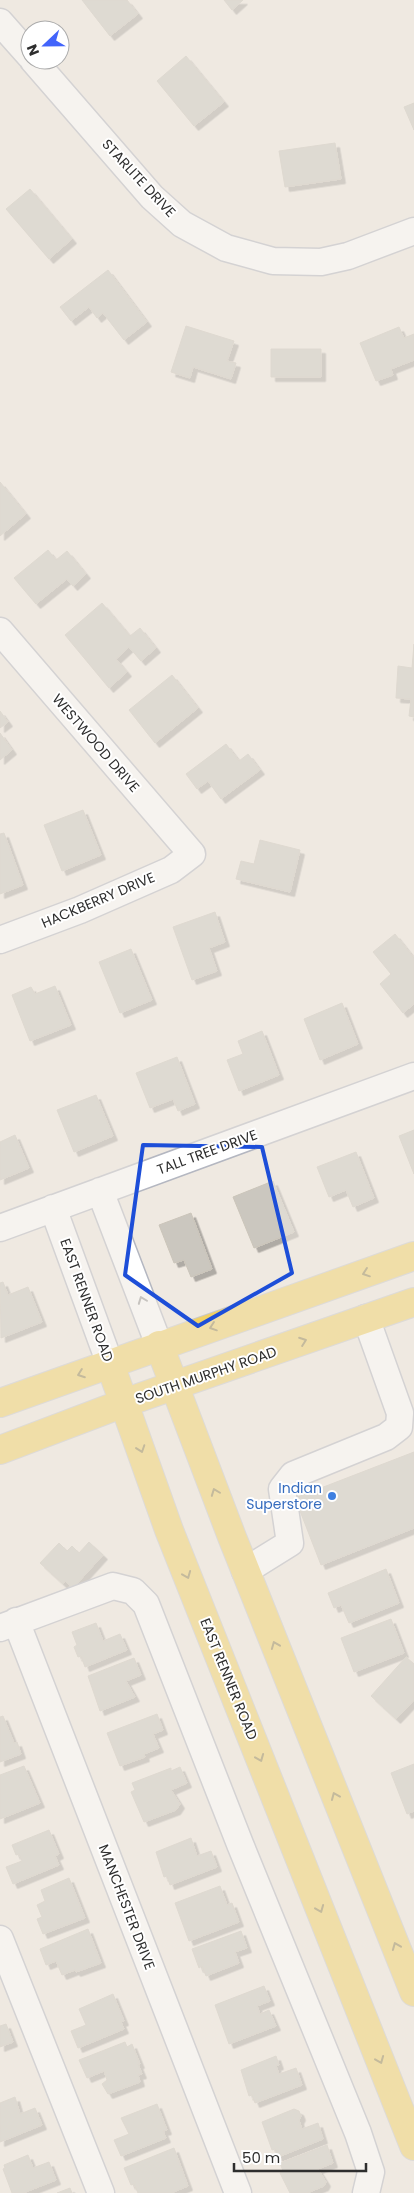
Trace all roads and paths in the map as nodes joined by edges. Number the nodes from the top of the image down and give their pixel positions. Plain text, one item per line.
1 (0, 22) edge
2 (20, 45) edge
3 (42, 70) edge
4 (414, 231) edge
5 (0, 631) edge
6 (192, 854) joint
7 (0, 940) edge
8 (414, 1076) edge
9 (100, 1190) junction
10 (53, 1208) junction
11 (0, 1228) edge
12 (414, 1256) edge
13 (414, 1302) edge
14 (366, 1318) junction
15 (159, 1345) junction
16 (110, 1364) junction
17 (175, 1386) junction
18 (0, 1403) edge
19 (124, 1404) junction
20 (0, 1450) edge
21 (246, 1571) junction
22 (8, 1624) edge
23 (0, 1939) edge
24 (414, 1992) edge
25 (414, 2146) edge
26 (101, 2193) edge
27 (238, 2193) edge
28 (366, 2193) edge

1 - 2 street
3 - 4 street, STARLITE DRIVE
5 - 6 street, WESTWOOD DRIVE
6 - 7 street, HACKBERRY DRIVE
8 - 9 street, TALL TREE DRIVE
9 - 10 street, TALL TREE DRIVE
15 -> 9 street
10 - 11 street, TALL TREE DRIVE
10 - 16 street, EAST RENNER ROAD
12 -> 15 main road
13 - 14 main road, SOUTH MURPHY ROAD
17 -> 14 main road, SOUTH MURPHY ROAD
14 - 21 street
15 - 16 main road
15 - 17 main road
16 -> 18 main road
16 - 19 main road, EAST RENNER ROAD
17 - 19 main road, SOUTH MURPHY ROAD
21 -> 17 main road
19 - 20 main road, SOUTH MURPHY ROAD
19 -> 25 main road, EAST RENNER ROAD
24 -> 21 main road
22 - 27 street, MANCHESTER DRIVE
22 - 28 street
23 - 26 street

